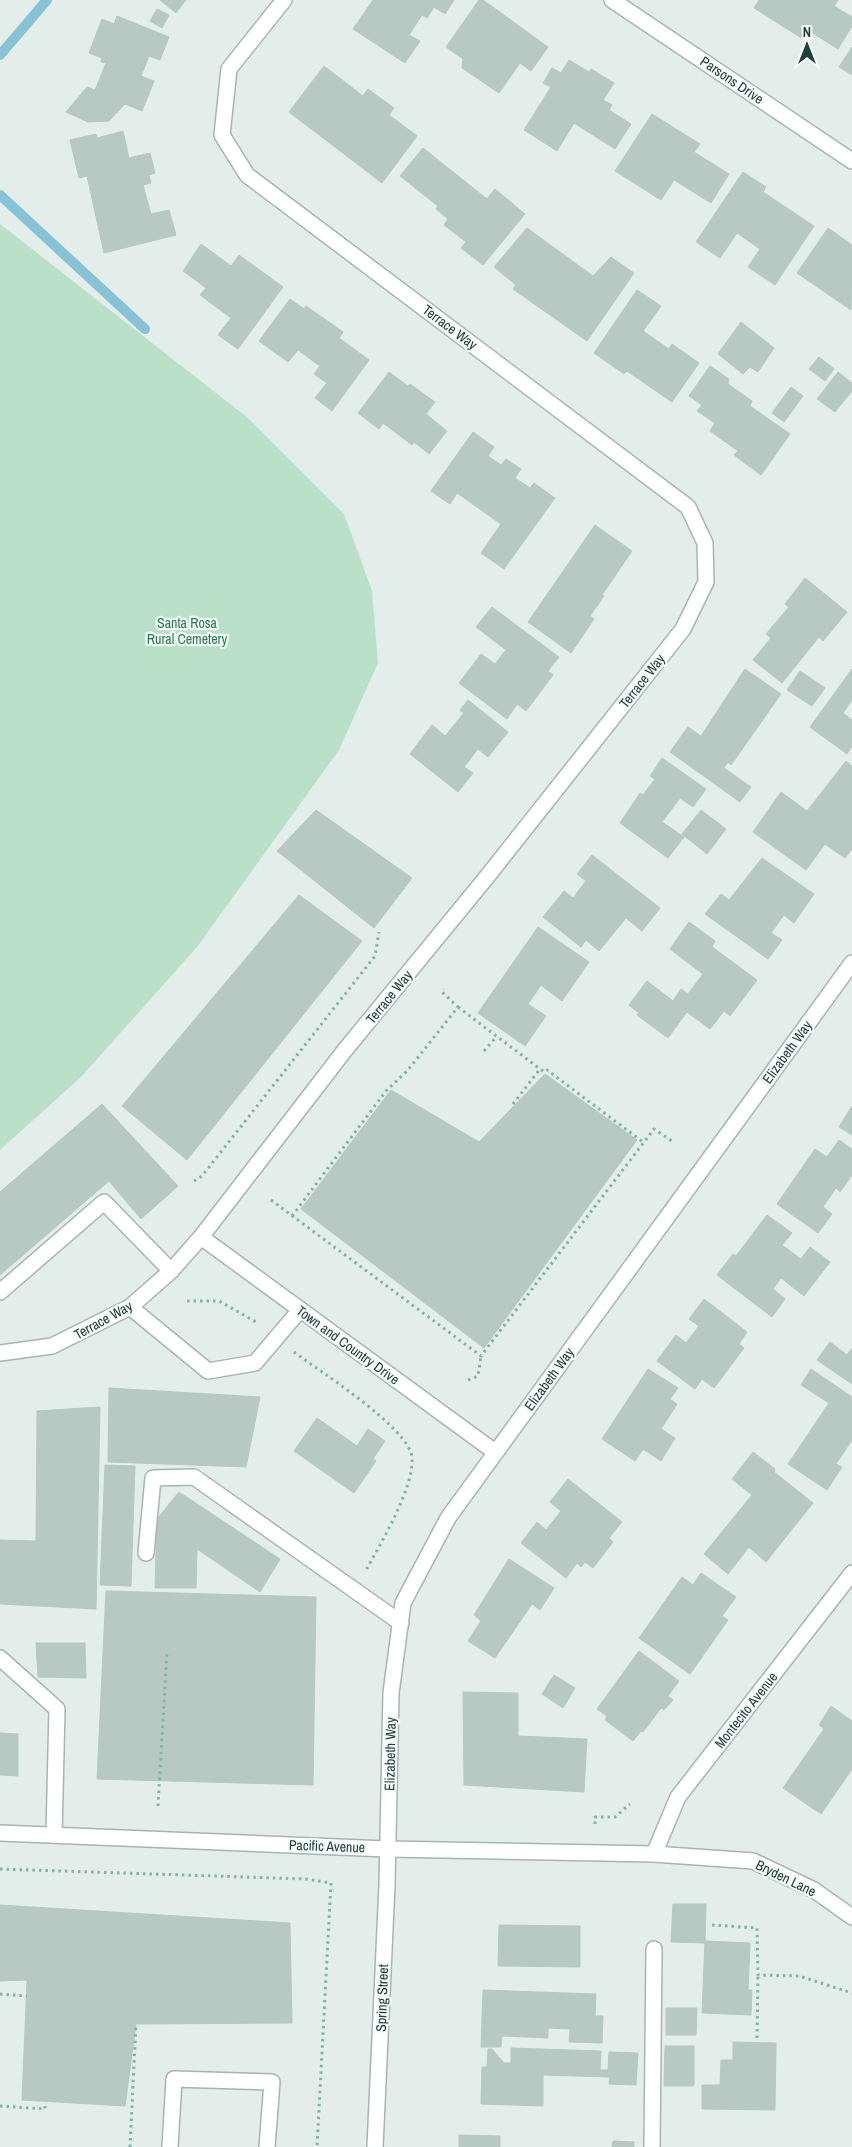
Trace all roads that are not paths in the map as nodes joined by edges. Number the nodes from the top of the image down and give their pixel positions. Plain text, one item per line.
1 (284, 0) edge
2 (612, 0) edge
3 (852, 160) edge
4 (852, 963) edge
5 (201, 1237) junction
6 (171, 1271) junction
7 (0, 1292) edge
8 (130, 1307) junction
9 (300, 1310) junction
10 (0, 1353) edge
11 (495, 1452) junction
12 (146, 1553) dead end
13 (852, 1573) edge
14 (401, 1623) junction
15 (0, 1658) edge
16 (0, 1833) edge
17 (54, 1835) junction
18 (387, 1849) junction
19 (654, 1854) junction
20 (852, 1917) edge
21 (654, 1949) dead end
22 (170, 2147) edge
23 (267, 2147) edge
24 (376, 2147) edge
25 (652, 2147) edge

1 - 5 street, Terrace Way
2 - 3 street, Parsons Drive
4 - 11 street, Elizabeth Way
5 - 6 street, Terrace Way
5 - 9 street, Town and Country Drive
6 - 7 street
6 - 8 street, Terrace Way
8 - 9 street
8 - 10 street, Terrace Way
9 - 11 street, Town and Country Drive
11 - 14 street, Elizabeth Way
12 - 14 street
13 - 19 street, Montecito Avenue
14 - 18 street, Elizabeth Way
15 - 17 street
16 - 17 street, Pacific Avenue
17 - 18 street, Pacific Avenue
18 - 19 street, Pacific Avenue
18 - 24 street, Spring Street
19 - 20 street, Bryden Lane
21 - 25 street
22 - 23 street

